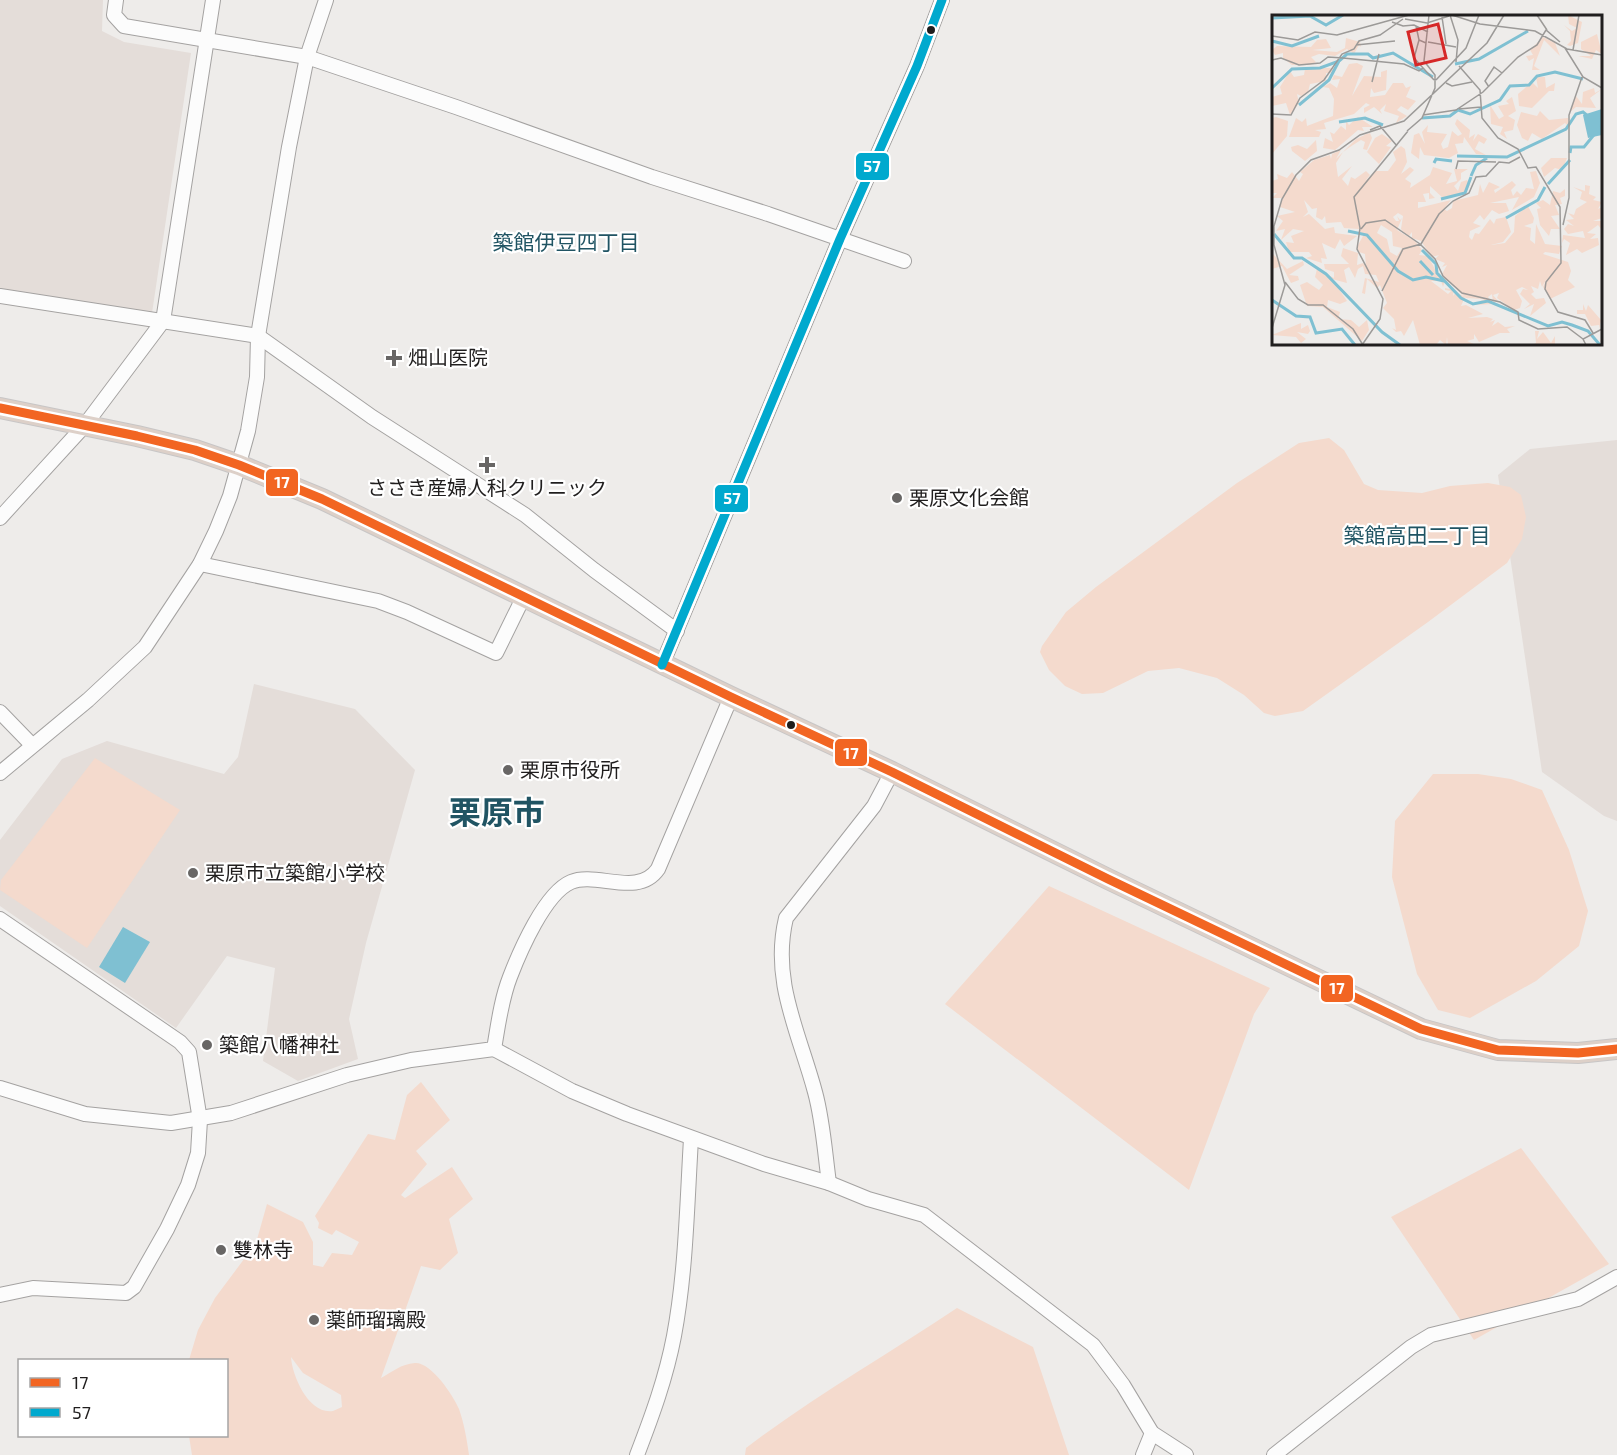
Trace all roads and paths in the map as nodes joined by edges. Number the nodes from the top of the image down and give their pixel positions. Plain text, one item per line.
1 (116, 0) edge
2 (213, 0) edge
3 (327, 0) edge
4 (942, 0) edge
5 (206, 40) junction
6 (307, 57) junction
7 (840, 239) junction
8 (904, 261) dead end
9 (0, 296) edge
10 (162, 321) junction
11 (258, 336) junction
12 (0, 408) edge
13 (85, 425) junction
14 (239, 465) junction
15 (0, 518) edge
16 (200, 564) junction
17 (524, 596) junction
18 (677, 631) junction
19 (662, 664) junction
20 (731, 698) junction
21 (0, 712) edge
22 (32, 745) junction
23 (892, 772) junction
24 (0, 773) edge
25 (0, 919) edge
26 (1617, 1049) edge
27 (494, 1050) junction
28 (0, 1088) edge
29 (200, 1120) junction
30 (691, 1139) junction
31 (829, 1183) junction
32 (1617, 1277) edge
33 (0, 1295) edge
34 (1152, 1433) junction
35 (637, 1455) edge
36 (1143, 1455) edge
37 (1186, 1455) edge
38 (1274, 1455) edge

1 - 5 street
2 - 5 street
3 - 6 street
4 - 7 street
5 - 6 street
5 - 10 street
6 - 7 street
6 - 11 street
7 - 8 street
7 - 18 street
9 - 10 street
10 - 11 street
10 - 13 street
11 - 14 street
11 - 18 street
12 - 13 highway
13 - 14 highway
13 - 15 street
14 - 16 street
14 - 17 highway
16 - 17 street
16 - 22 street
17 - 19 highway
18 - 19 street
19 - 20 highway
20 - 23 highway
20 - 27 street
21 - 22 street
22 - 24 street
23 - 26 highway
23 - 31 street
25 - 29 street
27 - 29 street
27 - 30 street
28 - 29 street
29 - 33 street
30 - 31 street
30 - 35 street
31 - 34 street
32 - 38 street
34 - 36 street
34 - 37 street

